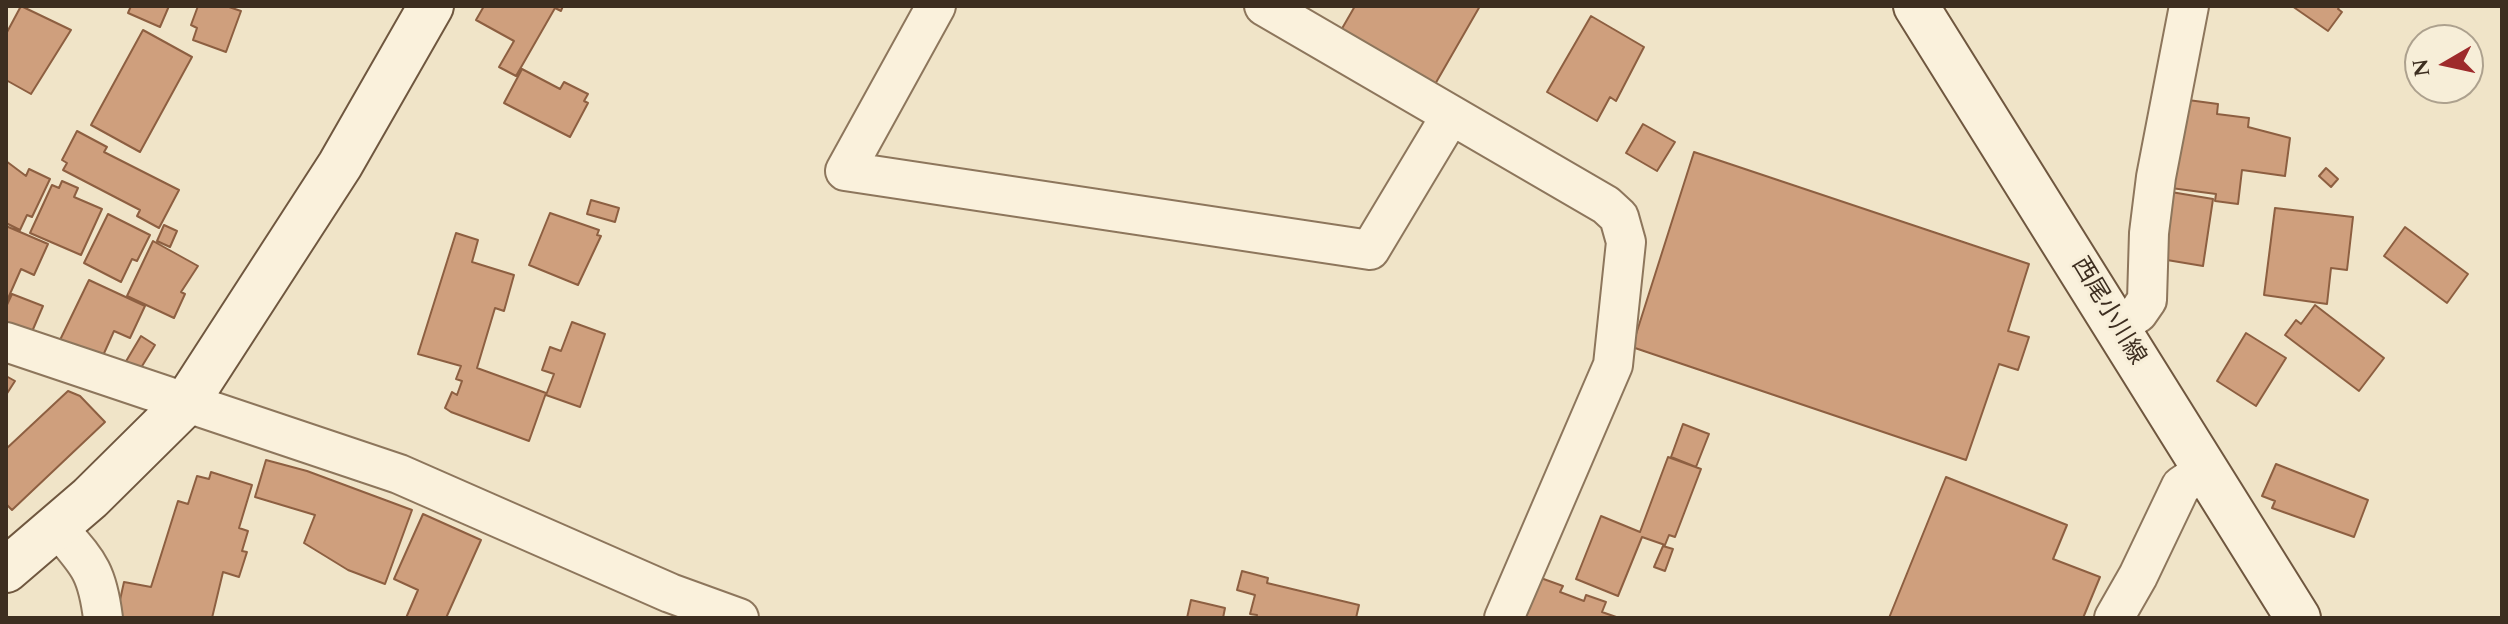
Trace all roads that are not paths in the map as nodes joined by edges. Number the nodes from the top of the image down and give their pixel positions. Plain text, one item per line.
1 (431, 6) edge
2 (936, 6) edge
3 (1264, 6) edge
4 (1916, 6) edge
5 (2189, 6) edge
6 (1311, 18) edge
7 (1451, 115) junction
8 (2117, 327) junction
9 (6, 342) edge
10 (186, 403) junction
11 (2203, 471) junction
12 (57, 527) junction
13 (6, 570) edge
14 (103, 618) edge
15 (739, 618) edge
16 (1504, 618) edge
17 (2114, 618) edge
18 (2298, 618) edge

1 - 10 main road
2 - 7 street
3 - 6 street
4 - 8 main road, 西尾小川線
5 - 8 street
6 - 7 street
7 - 16 street
8 - 11 main road, 西尾小川線
9 - 10 street
10 - 12 main road
10 - 15 street
11 - 17 street
11 - 18 main road, 西尾小川線
12 - 13 main road
12 - 14 street

